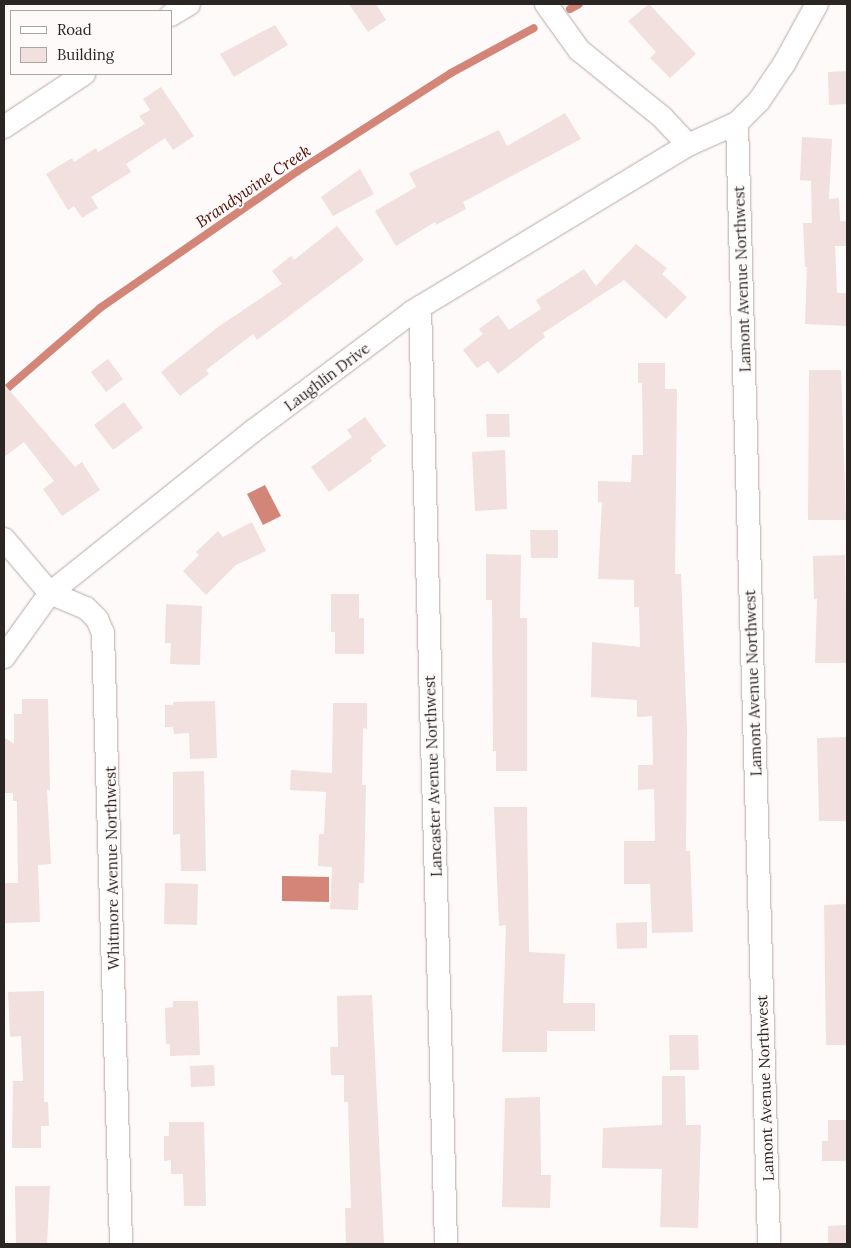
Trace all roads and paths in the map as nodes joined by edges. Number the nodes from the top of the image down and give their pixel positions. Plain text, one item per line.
1 (189, 4) edge
2 (546, 4) edge
3 (817, 4) edge
4 (172, 15) edge
5 (82, 75) edge
6 (737, 122) junction
7 (4, 126) edge
8 (688, 144) junction
9 (420, 307) junction
10 (4, 539) edge
11 (50, 592) junction
12 (4, 657) edge
13 (122, 1244) edge
14 (446, 1244) edge
15 (770, 1244) edge

1 - 4 street
2 - 8 street
3 - 6 street
5 - 7 street
6 - 8 street, Laughlin Drive
6 - 15 street, Lamont Avenue Northwest
8 - 9 street, Laughlin Drive
9 - 11 street, Laughlin Drive
9 - 14 street, Lancaster Avenue Northwest
10 - 11 street, Whitmore Avenue Northwest
11 - 12 street, Laughlin Drive
11 - 13 street, Whitmore Avenue Northwest

